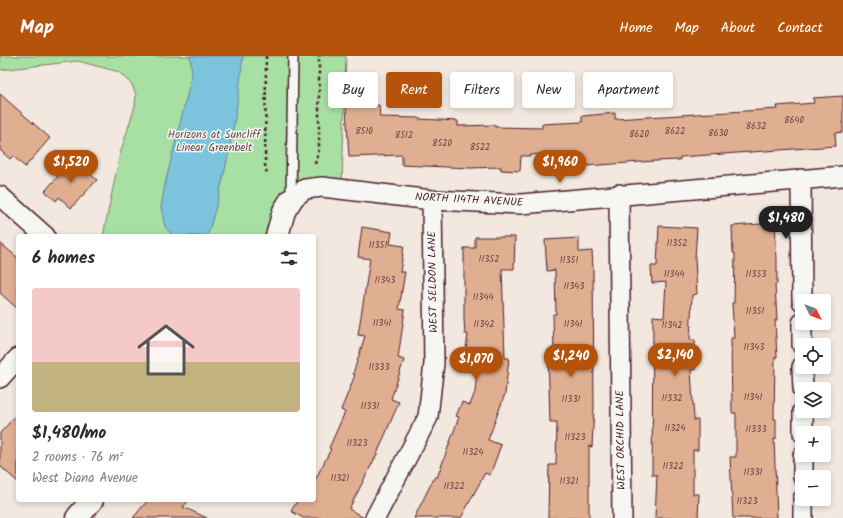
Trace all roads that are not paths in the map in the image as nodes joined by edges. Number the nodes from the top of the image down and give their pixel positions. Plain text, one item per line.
1 (293, 56) edge
2 (843, 176) edge
3 (801, 179) junction
4 (619, 194) junction
5 (0, 196) edge
6 (291, 200) junction
7 (432, 200) junction
8 (43, 234) edge
9 (278, 234) edge
10 (802, 294) edge
11 (16, 360) edge
12 (0, 378) edge
13 (803, 506) edge
14 (375, 518) edge
15 (622, 518) edge
16 (803, 518) edge

1 - 6 lane
2 - 3 street, NORTH 114TH AVENUE
3 - 4 street, NORTH 114TH AVENUE
3 - 10 street
4 - 7 street, NORTH 114TH AVENUE
4 - 15 street, WEST ORCHID LANE
5 - 8 street
6 - 7 street, NORTH 114TH AVENUE
6 - 9 street
7 - 14 street, WEST SELDON LANE
11 - 12 street
13 - 16 street

